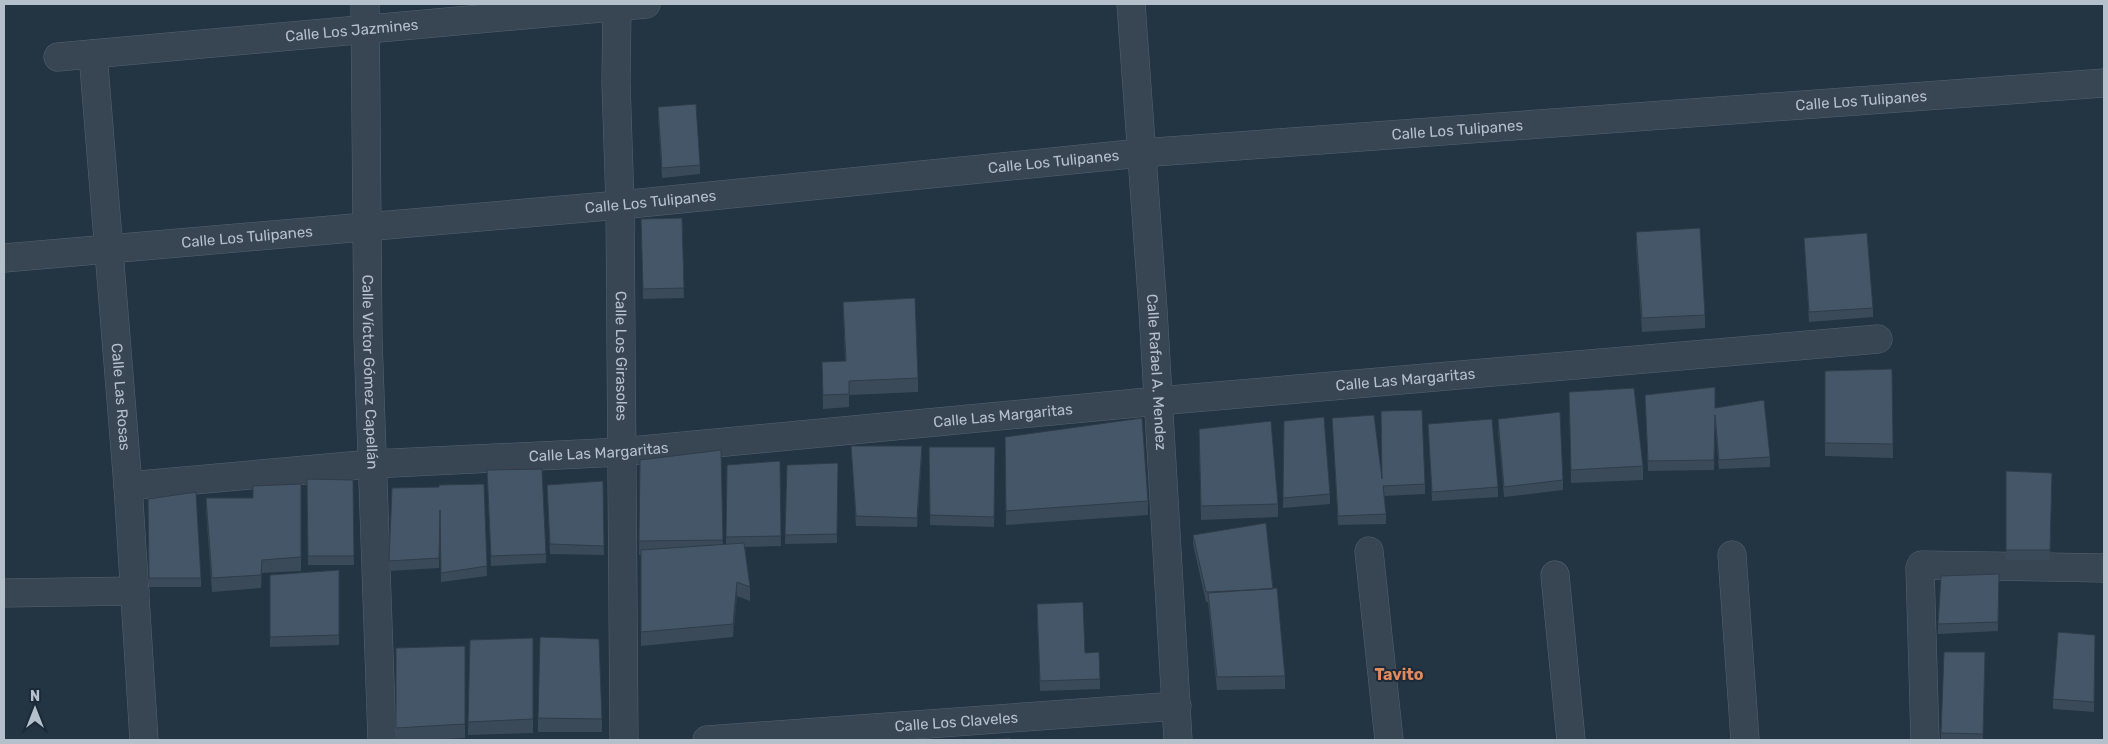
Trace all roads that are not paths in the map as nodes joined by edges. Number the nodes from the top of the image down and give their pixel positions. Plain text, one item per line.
1 (646, 4) edge
2 (1131, 4) edge
3 (617, 5) edge
4 (365, 17) edge
5 (93, 54) junction
6 (58, 57) dead end
7 (2104, 83) edge
8 (1141, 153) junction
9 (620, 205) junction
10 (368, 226) junction
11 (108, 248) junction
12 (4, 258) edge
13 (1878, 339) dead end
14 (1158, 401) junction
15 (622, 452) junction
16 (372, 464) junction
17 (128, 486) junction
18 (1369, 551) dead end
19 (1732, 555) dead end
20 (2104, 568) edge
21 (1555, 575) dead end
22 (135, 591) junction
23 (4, 593) edge
24 (1177, 706) junction
25 (144, 740) edge
26 (382, 740) edge
27 (624, 740) edge
28 (707, 740) edge
29 (1178, 740) edge
30 (1389, 740) edge
31 (1571, 740) edge
32 (1745, 740) edge
33 (1924, 740) edge

1 - 3 street, Calle Los Jazmines
2 - 8 street, Calle Rafael A. Mendez
3 - 4 street, Calle Los Jazmines
3 - 9 street, Calle Los Girasoles
4 - 5 street, Calle Los Jazmines
4 - 10 street, Calle Víctor Gómez Capellán
5 - 6 street, Calle Los Jazmines
5 - 11 street, Calle Las Rosas
7 - 8 street, Calle Los Tulipanes
8 - 9 street, Calle Los Tulipanes
8 - 14 street, Calle Rafael A. Mendez
9 - 10 street, Calle Los Tulipanes
9 - 15 street, Calle Los Girasoles
10 - 11 street, Calle Los Tulipanes
10 - 16 street, Calle Víctor Gómez Capellán
11 - 12 street, Calle Los Tulipanes
11 - 17 street, Calle Las Rosas
13 - 14 street, Calle Las Margaritas
14 - 15 street, Calle Las Margaritas
14 - 24 street, Calle Rafael A. Mendez
15 - 16 street, Calle Las Margaritas
15 - 27 street, Calle Los Girasoles
16 - 17 street, Calle Las Margaritas
16 - 26 street, Calle Víctor Gómez Capellán
17 - 22 street, Calle Las Rosas
18 - 30 street
19 - 32 street
20 - 33 street
21 - 31 street
22 - 23 street
22 - 25 street, Calle Las Rosas
24 - 28 street, Calle Los Claveles
24 - 29 street, Calle Rafael A. Mendez

